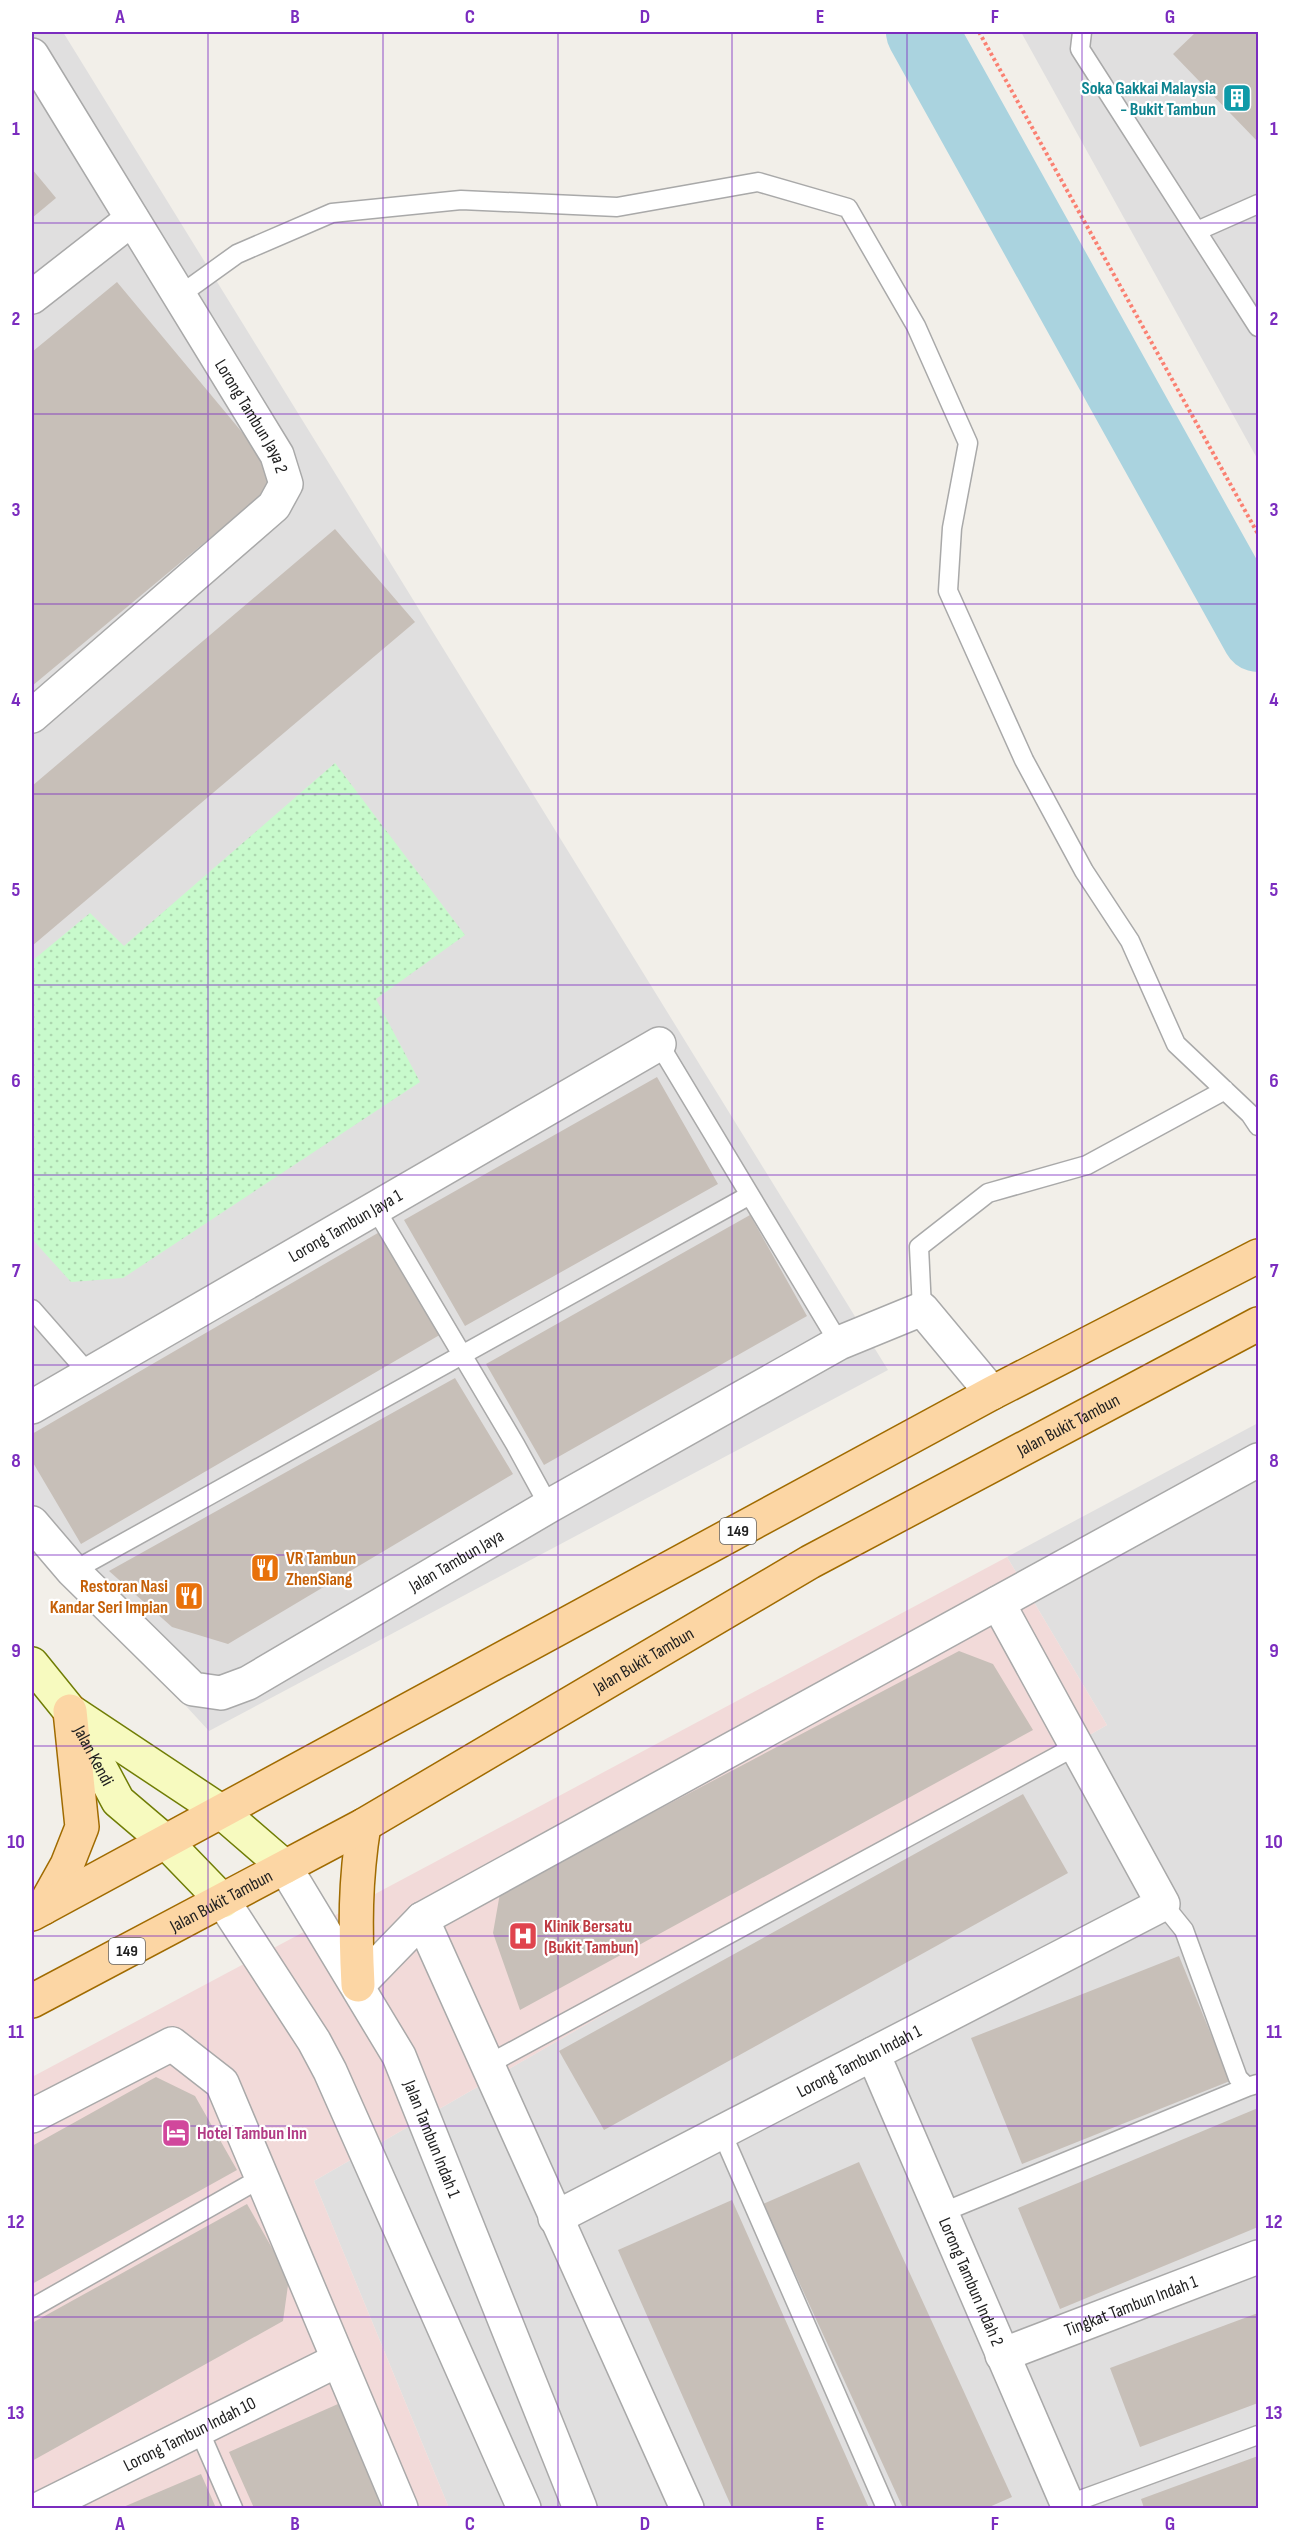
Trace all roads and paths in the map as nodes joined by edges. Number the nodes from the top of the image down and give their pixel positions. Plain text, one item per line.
1 (979, 32) edge
2 (1082, 32) edge
3 (36, 74) edge
4 (1258, 204) edge
5 (132, 219) junction
6 (1197, 231) junction
7 (180, 295) junction
8 (32, 297) edge
9 (1258, 327) edge
10 (1258, 534) edge
11 (32, 716) edge
12 (659, 1044) joint
13 (1225, 1090) junction
14 (1258, 1126) edge
15 (750, 1195) junction
16 (375, 1208) junction
17 (1258, 1256) edge
18 (32, 1309) edge
19 (922, 1310) junction
20 (1258, 1324) edge
21 (839, 1343) junction
22 (461, 1356) junction
23 (89, 1374) junction
24 (992, 1393) junction
25 (32, 1407) edge
26 (1258, 1460) edge
27 (549, 1506) junction
28 (32, 1523) edge
29 (72, 1571) junction
30 (998, 1603) junction
31 (32, 1664) edge
32 (70, 1711) junction
33 (1076, 1746) junction
34 (219, 1810) junction
35 (364, 1825) junction
36 (165, 1841) junction
37 (285, 1867) junction
38 (223, 1900) junction
39 (1163, 1904) junction
40 (37, 1911) edge
41 (422, 1919) junction
42 (358, 1985) junction
43 (32, 2001) edge
44 (873, 2054) junction
45 (487, 2066) junction
46 (1252, 2085) edge
47 (32, 2116) edge
48 (722, 2133) junction
49 (261, 2178) junction
50 (941, 2212) junction
51 (555, 2218) junction
52 (1258, 2257) edge
53 (32, 2308) edge
54 (1002, 2355) junction
55 (338, 2360) junction
56 (199, 2430) junction
57 (1258, 2434) edge
58 (1064, 2507) edge
59 (41, 2508) edge
60 (233, 2508) edge
61 (401, 2508) edge
62 (524, 2508) edge
63 (580, 2508) edge
64 (687, 2508) edge
65 (886, 2508) edge

1 - 10 path
2 - 6 lane
3 - 5 street, Lorong Tambun Jaya 2
4 - 6 lane
5 - 7 street, Lorong Tambun Jaya 2
5 - 8 street
6 - 9 lane
7 - 11 street, Lorong Tambun Jaya 2
7 - 13 lane
12 - 15 lane
12 - 16 street, Lorong Tambun Jaya 1
13 - 14 lane
13 - 19 lane
15 - 21 lane
15 - 22 lane
16 - 22 lane
16 - 23 street, Lorong Tambun Jaya 1
17 - 24 main road, 149
18 - 23 lane
19 - 21 street, Jalan Tambun Jaya
19 - 24 street
20 - 35 main road, Jalan Bukit Tambun / 149
21 - 27 street, Jalan Tambun Jaya
22 - 27 lane
22 - 29 lane
23 - 25 street, Lorong Tambun Jaya 1
24 - 34 main road, 149
26 - 30 street
27 - 29 street, Jalan Tambun Jaya
28 - 29 street, Jalan Tambun Jaya
30 - 33 street
30 - 41 street
31 - 32 street, Jalan Kendi
32 - 34 street, Jalan Tambun Indah 1
32 - 36 street, Jalan Kendi
32 - 40 main road
33 - 39 street
33 - 45 lane
34 - 36 main road, 149
34 - 37 street, Jalan Tambun Indah 1
35 - 37 main road, Jalan Bukit Tambun / 149
35 - 42 main road
36 - 38 street
36 - 40 main road, 149
37 - 38 main road, Jalan Bukit Tambun / 149
37 - 42 street, Jalan Tambun Indah 1
38 - 43 main road, Jalan Bukit Tambun / 149
38 - 62 street
39 - 44 street, Lorong Tambun Indah 1
39 - 46 lane
41 - 42 street
41 - 45 street
42 - 63 street, Jalan Tambun Indah 1
44 - 48 street, Lorong Tambun Indah 1
44 - 50 street, Lorong Tambun Indah 2
45 - 51 street
46 - 50 lane
47 - 49 street
48 - 51 street, Lorong Tambun Indah 1
48 - 65 lane
49 - 53 lane
49 - 55 street
50 - 54 street, Lorong Tambun Indah 2
51 - 64 street
52 - 54 street, Tingkat Tambun Indah 1
54 - 58 street, Lorong Tambun Indah 2
55 - 56 street, Lorong Tambun Indah 10
55 - 61 street
56 - 59 street, Lorong Tambun Indah 10
56 - 60 lane
57 - 58 lane

